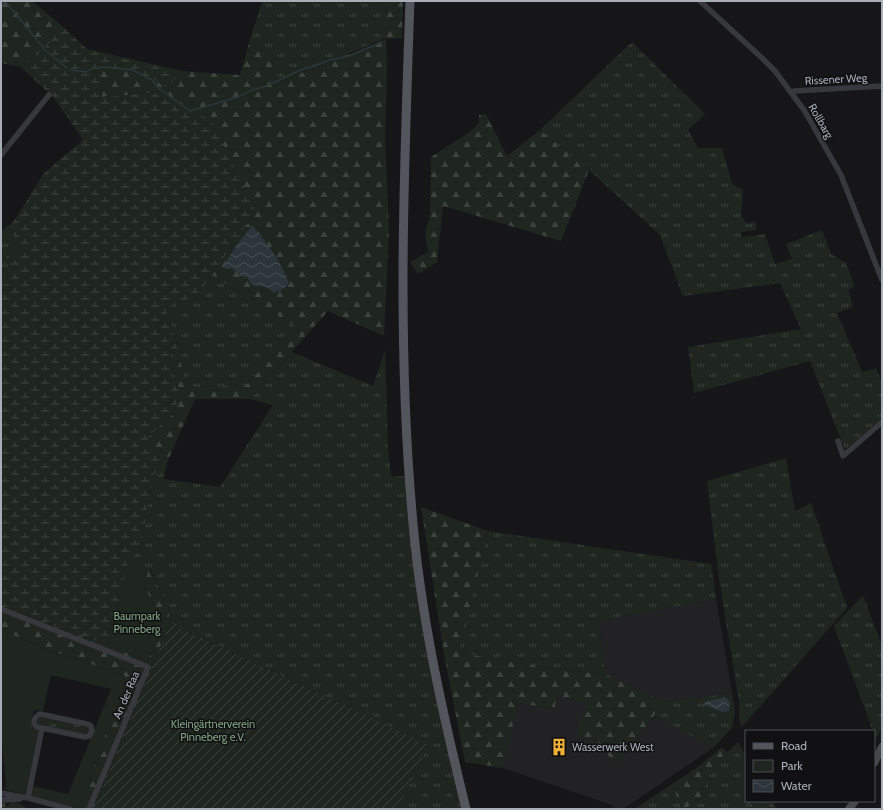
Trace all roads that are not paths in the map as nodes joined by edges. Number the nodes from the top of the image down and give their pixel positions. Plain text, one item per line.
1 (410, 1) edge
2 (700, 1) edge
3 (882, 86) edge
4 (791, 92) junction
5 (49, 96) dead end
6 (1, 155) edge
7 (882, 280) edge
8 (882, 422) edge
9 (838, 441) dead end
10 (1, 609) edge
11 (42, 728) junction
12 (882, 747) edge
13 (875, 761) edge
14 (1, 793) edge
15 (28, 798) junction
16 (1, 800) edge
17 (70, 809) edge
18 (89, 809) edge
19 (466, 809) edge

1 - 19 main road
2 - 4 street, Rollbarg
3 - 4 street, Rissener Weg
4 - 7 street, Rollbarg
5 - 6 street
8 - 9 street
10 - 18 street, An der Raa
11 - 11 street
11 - 15 street
12 - 13 main road
14 - 15 street
15 - 16 street
15 - 17 street

